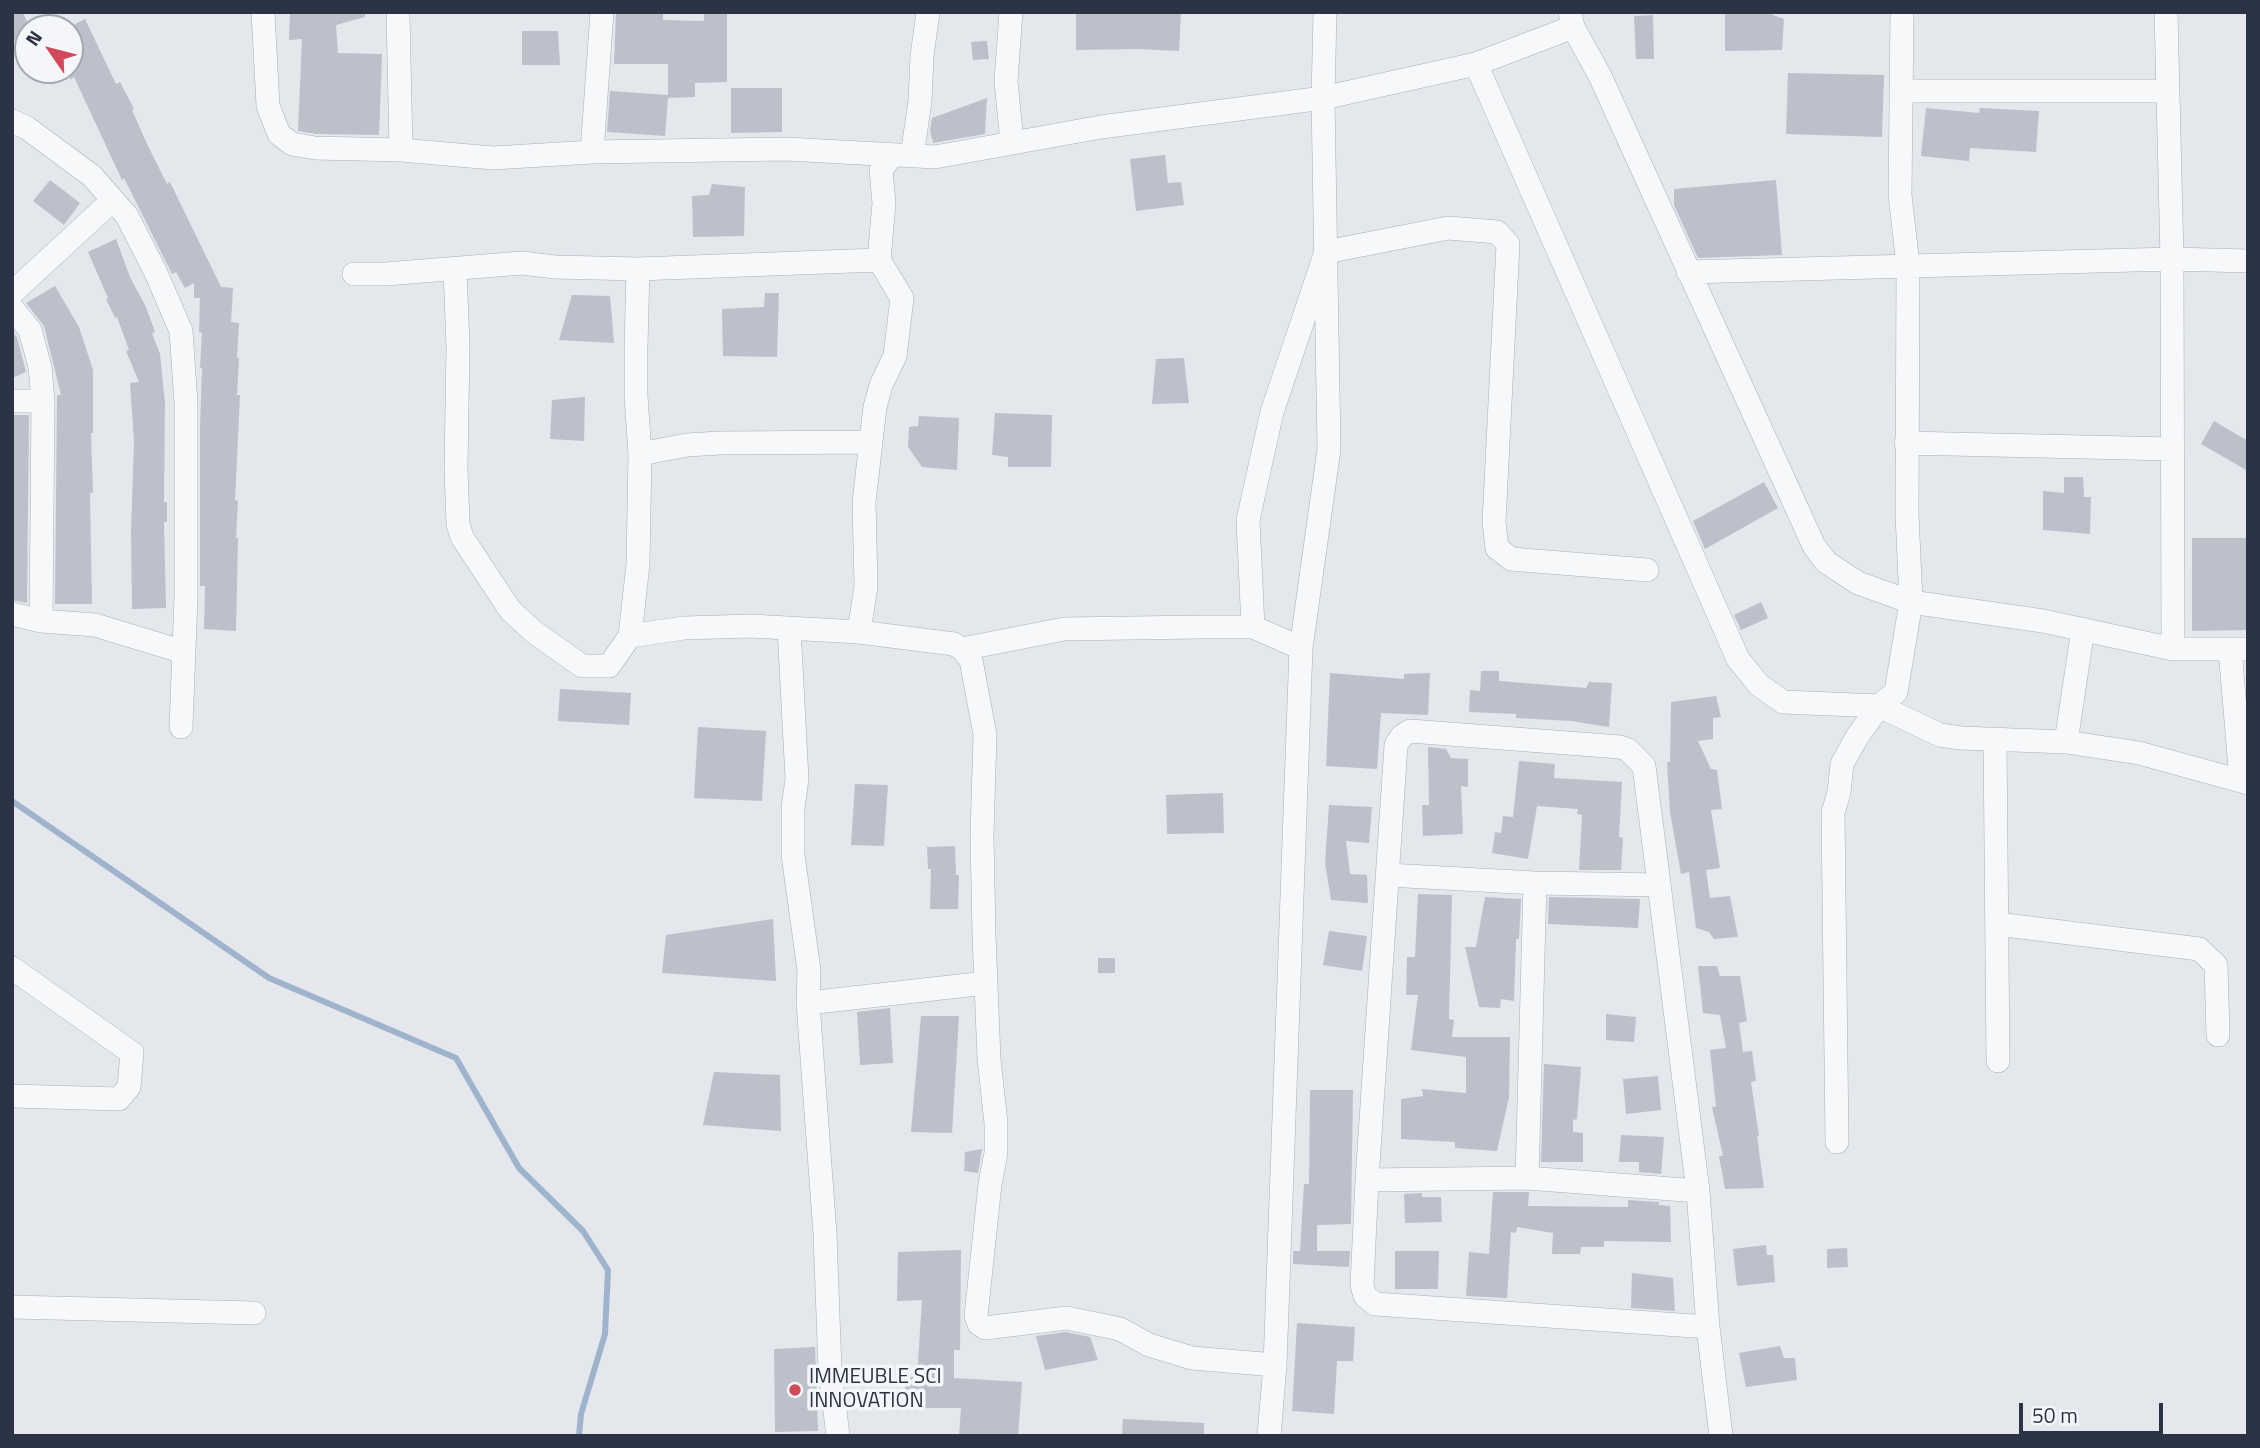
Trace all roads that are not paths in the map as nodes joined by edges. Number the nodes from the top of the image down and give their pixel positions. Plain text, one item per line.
1 (263, 12) edge
2 (398, 12) edge
3 (602, 12) edge
4 (928, 12) edge
5 (1011, 12) edge
6 (1325, 12) edge
7 (1902, 12) edge
8 (2166, 12) edge
9 (1571, 19) edge
10 (1476, 64) junction
11 (1901, 92) junction
12 (2166, 92) junction
13 (1323, 98) junction
14 (12, 121) edge
15 (1012, 143) junction
16 (401, 150) junction
17 (592, 152) junction
18 (901, 156) junction
19 (113, 200) junction
20 (1326, 252) junction
21 (2172, 259) junction
22 (879, 260) junction
23 (2248, 261) edge
24 (1908, 265) junction
25 (638, 269) junction
26 (455, 270) junction
27 (1688, 272) junction
28 (354, 274) dead end
29 (12, 293) edge
30 (12, 308) edge
31 (12, 401) edge
32 (43, 401) junction
33 (872, 442) junction
34 (1906, 443) junction
35 (2172, 449) junction
36 (640, 454) junction
37 (1647, 570) dead end
38 (1911, 601) junction
39 (12, 614) edge
40 (41, 621) junction
41 (1253, 627) junction
42 (789, 628) junction
43 (2082, 629) junction
44 (859, 632) junction
45 (631, 636) junction
46 (1301, 648) junction
47 (962, 649) junction
48 (2173, 649) junction
49 (2239, 649) edge
50 (184, 652) junction
51 (1879, 706) junction
52 (181, 727) dead end
53 (1995, 739) junction
54 (2066, 742) junction
55 (2244, 781) edge
56 (1388, 875) junction
57 (1535, 883) junction
58 (1659, 885) junction
59 (1997, 924) junction
60 (12, 968) edge
61 (986, 983) junction
62 (808, 1003) junction
63 (2218, 1035) dead end
64 (1998, 1061) dead end
65 (12, 1096) edge
66 (1837, 1142) dead end
67 (1527, 1178) junction
68 (1367, 1180) junction
69 (1698, 1191) junction
70 (12, 1307) edge
71 (254, 1313) dead end
72 (1708, 1327) junction
73 (1275, 1365) junction
74 (838, 1436) edge
75 (1269, 1436) edge
76 (1721, 1436) edge

1 - 16 street
2 - 16 street
3 - 17 street
4 - 18 street
5 - 15 street
6 - 13 street
7 - 11 street
8 - 12 street
9 - 10 street
9 - 27 street
10 - 13 street
10 - 51 street
11 - 12 street
11 - 24 street
12 - 21 street
13 - 15 street
13 - 20 street
14 - 19 street
15 - 18 street
16 - 17 street
17 - 18 street
18 - 22 street
19 - 29 street
19 - 50 street
20 - 37 street
20 - 41 street
20 - 46 street
21 - 23 street
21 - 24 street
21 - 35 street
22 - 25 street
22 - 33 street
24 - 27 street
24 - 34 street
25 - 26 street
25 - 36 street
26 - 28 street
26 - 45 street
27 - 38 street
30 - 32 street
31 - 32 street
32 - 40 street
33 - 36 street
33 - 44 street
34 - 35 street
34 - 38 street
35 - 48 street
36 - 45 street
38 - 43 street
38 - 51 street
39 - 40 street
40 - 50 street
41 - 46 street
41 - 47 street
42 - 44 street
42 - 45 street
42 - 62 street
43 - 48 street
43 - 54 street
44 - 47 street
46 - 73 street
47 - 61 street
48 - 49 street
49 - 55 street
50 - 52 street
51 - 53 street
51 - 66 street
53 - 54 street
53 - 59 street
54 - 55 street
56 - 57 street
56 - 58 street
56 - 68 street
57 - 58 street
57 - 67 street
58 - 69 street
59 - 63 street
59 - 64 street
60 - 65 street
61 - 62 street
61 - 73 street
62 - 74 street
67 - 68 street
67 - 69 street
68 - 72 street
69 - 72 street
70 - 71 street
72 - 76 street
73 - 75 street

